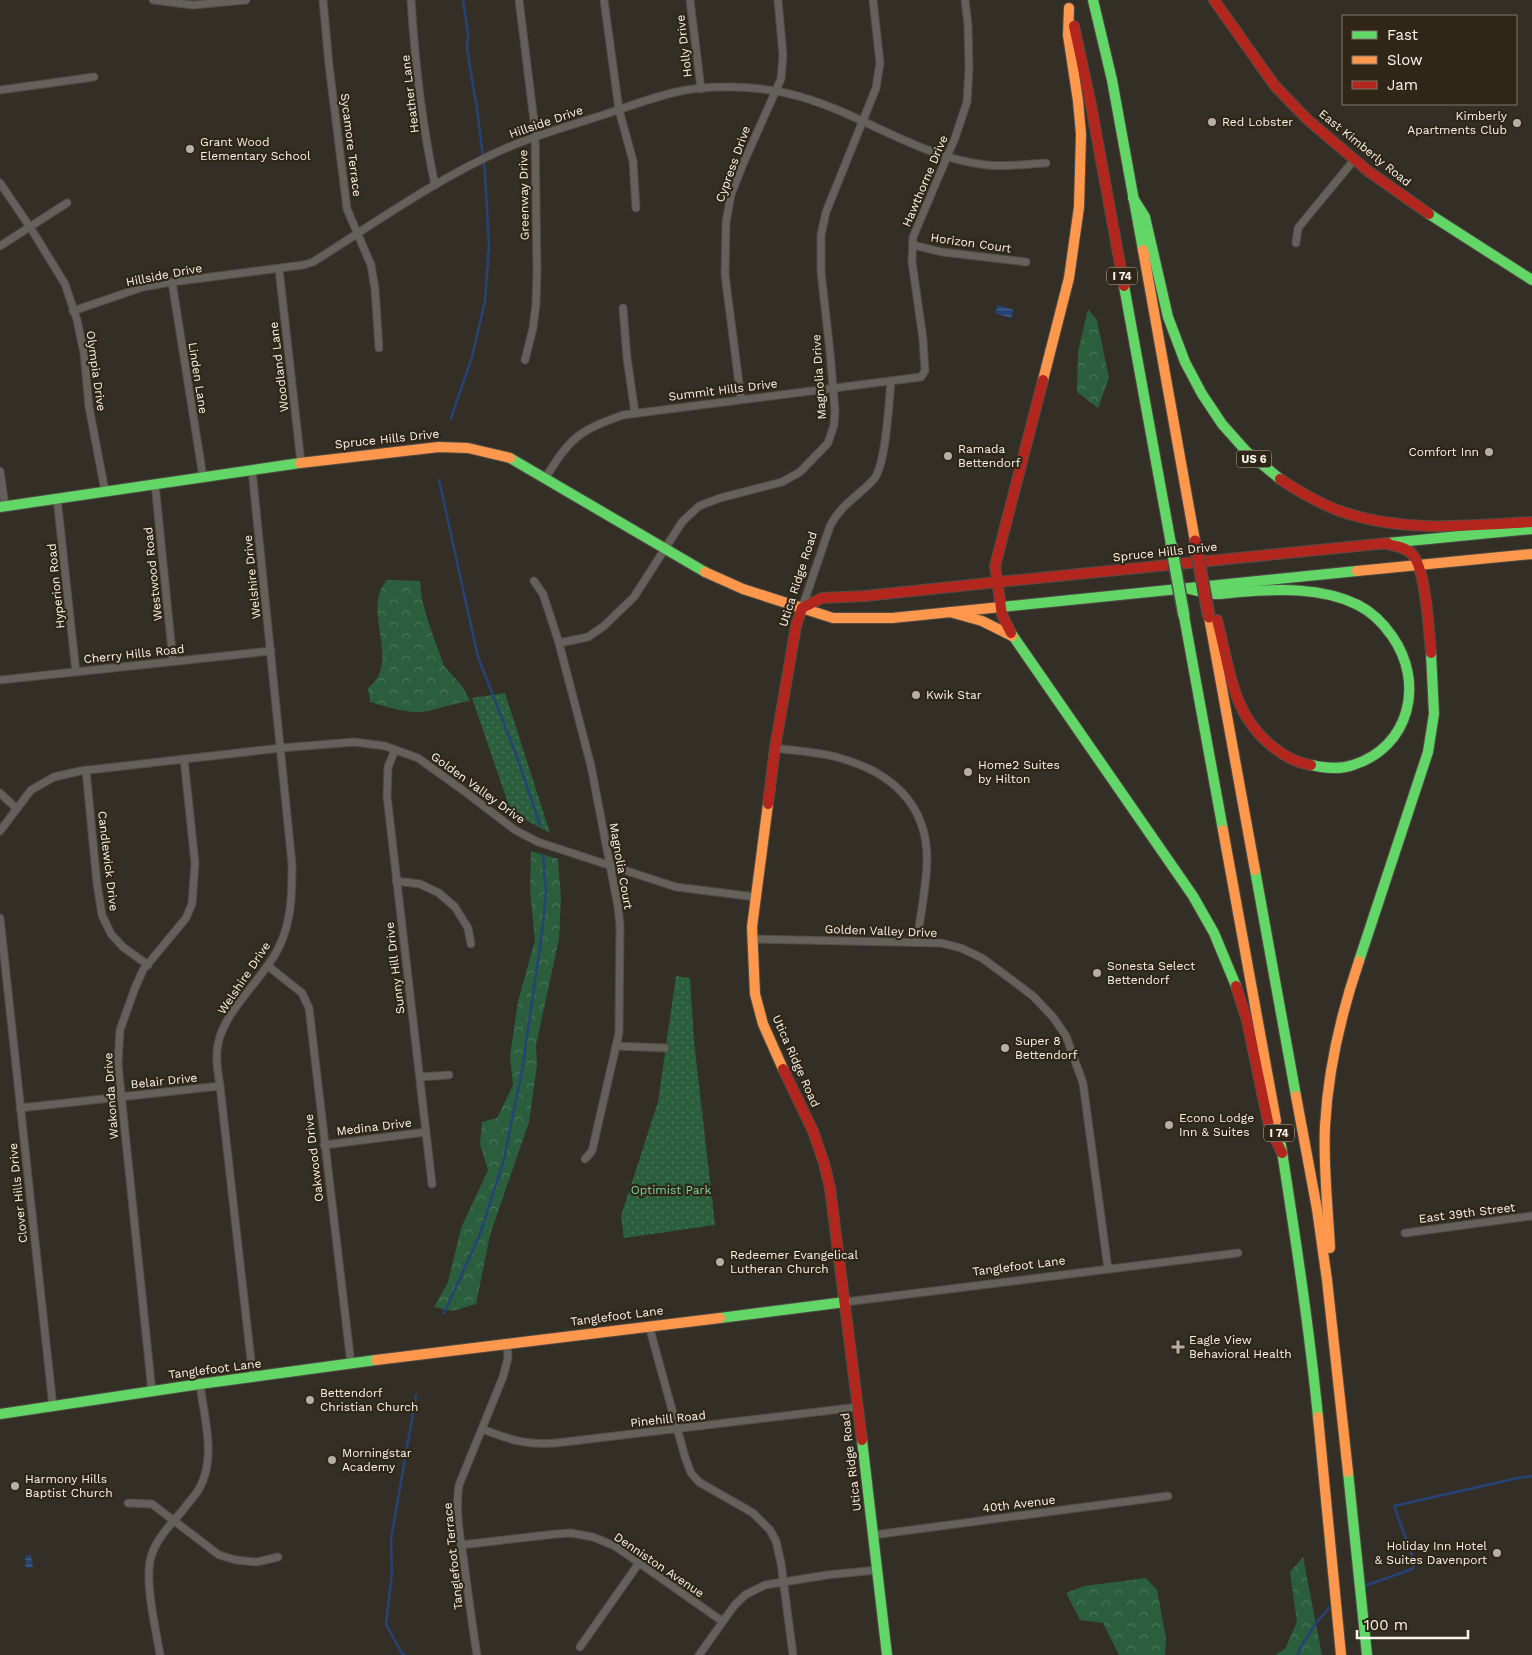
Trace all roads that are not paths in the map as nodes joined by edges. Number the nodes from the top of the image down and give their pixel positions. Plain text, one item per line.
1 (153, 0) edge
2 (246, 0) edge
3 (323, 0) edge
4 (411, 0) edge
5 (519, 0) edge
6 (604, 0) edge
7 (690, 0) edge
8 (778, 0) edge
9 (873, 0) edge
10 (965, 0) edge
11 (1093, 0) edge
12 (1214, 0) edge
13 (1068, 4) edge
14 (94, 77) dead end
15 (700, 89) junction
16 (0, 90) edge
17 (775, 91) junction
18 (619, 110) junction
19 (863, 122) junction
20 (535, 138) junction
21 (947, 157) junction
22 (1354, 160) junction
23 (1046, 163) dead end
24 (0, 183) edge
25 (435, 185) junction
26 (1133, 198) junction
27 (67, 203) dead end
28 (636, 208) dead end
29 (30, 227) junction
30 (358, 234) junction
31 (1296, 243) dead end
32 (913, 245) junction
33 (0, 246) edge
34 (1026, 262) dead end
35 (279, 269) junction
36 (1532, 280) edge
37 (172, 282) junction
38 (623, 308) dead end
39 (74, 311) junction
40 (379, 348) dead end
41 (525, 360) dead end
42 (925, 371) joint
43 (891, 381) junction
44 (833, 388) junction
45 (741, 399) junction
46 (635, 413) junction
47 (301, 463) junction
48 (252, 470) junction
49 (0, 471) edge
50 (203, 477) junction
51 (546, 477) junction
52 (155, 484) junction
53 (105, 491) junction
54 (56, 498) junction
55 (3, 507) edge
56 (1532, 522) edge
57 (1532, 529) edge
58 (1387, 544) junction
59 (666, 548) junction
60 (1532, 554) edge
61 (1419, 566) junction
62 (534, 581) dead end
63 (998, 582) junction
64 (1190, 588) junction
65 (1000, 607) junction
66 (802, 608) junction
67 (950, 612) junction
68 (1212, 616) junction
69 (1012, 636) junction
70 (559, 643) junction
71 (271, 651) junction
72 (173, 661) junction
73 (76, 672) junction
74 (0, 680) edge
75 (281, 748) junction
76 (775, 748) junction
77 (395, 750) junction
78 (184, 759) junction
79 (86, 770) junction
80 (0, 793) edge
81 (16, 808) junction
82 (0, 831) edge
83 (610, 866) junction
84 (396, 881) junction
85 (756, 897) junction
86 (0, 918) edge
87 (752, 939) junction
88 (917, 942) junction
89 (471, 944) dead end
90 (2, 947) edge
91 (148, 965) junction
92 (268, 966) junction
93 (616, 1046) junction
94 (665, 1048) dead end
95 (449, 1075) dead end
96 (420, 1077) junction
97 (220, 1086) junction
98 (121, 1096) junction
99 (20, 1108) junction
100 (426, 1132) junction
101 (324, 1145) junction
102 (1282, 1153) junction
103 (585, 1159) dead end
104 (432, 1184) dead end
105 (1532, 1216) edge
106 (1405, 1232) dead end
107 (1238, 1253) dead end
108 (1108, 1269) junction
109 (1327, 1280) junction
110 (844, 1302) junction
111 (649, 1326) junction
112 (507, 1343) junction
113 (351, 1364) junction
114 (253, 1378) junction
115 (200, 1384) junction
116 (152, 1392) junction
117 (53, 1407) junction
118 (858, 1407) junction
119 (0, 1414) edge
120 (482, 1429) junction
121 (678, 1430) junction
122 (1168, 1496) dead end
123 (128, 1503) dead end
124 (174, 1521) junction
125 (873, 1535) junction
126 (461, 1545) junction
127 (278, 1557) dead end
128 (639, 1563) junction
129 (877, 1570) junction
130 (784, 1583) junction
131 (722, 1622) junction
132 (580, 1647) dead end
133 (160, 1655) edge
134 (477, 1655) edge
135 (699, 1655) edge
136 (793, 1655) edge
137 (887, 1655) edge
138 (1341, 1655) edge
139 (1367, 1655) edge

1 - 2 street
3 - 30 street, Sycamore Terrace
4 - 25 street, Heather Lane
5 - 20 street, Greenway Drive
6 - 18 street
7 - 15 street, Holly Drive
8 - 17 street, Cypress Drive
9 - 19 street, Magnolia Drive
10 - 21 street, Hawthorne Drive
11 - 26 main road, I 74
12 - 22 main road, East Kimberly Road
13 - 63 main road
13 - 102 main road, I 74, bridge
14 - 16 street
15 - 17 street, Hillside Drive
15 - 18 street, Hillside Drive
17 - 19 street, Hillside Drive
17 - 45 street, Cypress Drive
18 - 20 street, Hillside Drive
18 - 28 street
19 - 21 street, Hillside Drive
19 - 44 street, Magnolia Drive
20 - 25 street, Hillside Drive
20 - 41 street, Greenway Drive
21 - 23 street, Hillside Drive
21 - 32 street, Hawthorne Drive
22 - 31 street
22 - 36 main road, East Kimberly Road
24 - 29 street, Olympia Drive
25 - 30 street, Hillside Drive
26 - 56 main road, US 6
26 - 68 main road, I 74, bridge
27 - 29 street
29 - 33 street
29 - 39 street, Olympia Drive
30 - 35 street, Hillside Drive
30 - 40 street, Sycamore Terrace
32 - 34 street, Horizon Court
32 - 42 street, Hawthorne Drive
35 - 37 street, Hillside Drive
35 - 47 street, Woodland Lane
37 - 39 street, Hillside Drive
37 - 50 street, Linden Lane
38 - 46 street
39 - 53 street, Olympia Drive
42 - 43 street, Summit Hills Drive
43 - 44 street, Summit Hills Drive
43 - 66 street, Utica Ridge Road
44 - 45 street, Summit Hills Drive
44 - 59 street, Magnolia Drive
45 - 46 street, Summit Hills Drive
46 - 51 street, Summit Hills Drive
47 - 48 main road, Spruce Hills Drive
47 - 51 main road, Spruce Hills Drive
48 - 50 main road, Spruce Hills Drive
48 - 71 street, Welshire Drive
49 - 55 street
50 - 52 main road, Spruce Hills Drive
51 - 59 main road, Spruce Hills Drive
52 - 53 main road, Spruce Hills Drive
52 - 72 street, Westwood Road
53 - 54 main road, Spruce Hills Drive
54 - 55 main road, Spruce Hills Drive
54 - 73 street, Hyperion Road
57 - 58 main road, Spruce Hills Drive
58 - 61 main road
58 - 63 main road, Spruce Hills Drive
59 - 66 main road, Spruce Hills Drive
59 - 70 street, Magnolia Drive
60 - 61 main road, Spruce Hills Drive
61 - 64 main road, Spruce Hills Drive
61 - 109 main road
62 - 70 street, Magnolia Court
63 - 65 main road
63 - 66 main road, Spruce Hills Drive
64 - 65 main road, Spruce Hills Drive
64 - 68 main road
65 - 67 main road, Spruce Hills Drive
65 - 69 main road
66 - 67 main road, Spruce Hills Drive
66 - 76 main road, Utica Ridge Road
67 - 69 main road
68 - 109 main road, I 74
69 - 102 main road
70 - 83 street, Magnolia Court
71 - 72 street, Cherry Hills Road
71 - 75 street, Welshire Drive
72 - 73 street, Cherry Hills Road
73 - 74 street, Cherry Hills Road
75 - 77 street, Golden Valley Drive
75 - 78 street, Golden Valley Drive
75 - 92 street, Welshire Drive
76 - 85 main road, Utica Ridge Road
76 - 88 street
77 - 83 street, Golden Valley Drive
77 - 84 street, Sunny Hill Drive
78 - 79 street, Golden Valley Drive
78 - 91 street, Wakonda Drive
79 - 81 street, Golden Valley Drive
79 - 91 street, Candlewick Drive
80 - 81 street
81 - 82 street
83 - 85 street, Golden Valley Drive
83 - 93 street, Magnolia Court
84 - 89 street
84 - 96 street, Sunny Hill Drive
85 - 87 main road, Utica Ridge Road
86 - 90 street, Clover Hills Drive
87 - 88 street, Golden Valley Drive
87 - 110 main road, Utica Ridge Road
88 - 108 street, Golden Valley Drive
90 - 99 street, Clover Hills Drive
91 - 98 street, Wakonda Drive
92 - 97 street, Welshire Drive
92 - 101 street, Oakwood Drive
93 - 94 street
93 - 103 street, Magnolia Court
95 - 96 street
96 - 100 street, Sunny Hill Drive
97 - 98 street, Belair Drive
97 - 114 street, Welshire Drive
98 - 99 street, Belair Drive
98 - 116 street, Wakonda Drive
99 - 117 street, Clover Hills Drive
100 - 101 street, Medina Drive
100 - 104 street, Sunny Hill Drive
101 - 113 street, Oakwood Drive
102 - 138 main road, I 74
105 - 106 street, East 39th Street
107 - 108 street, Tanglefoot Lane
108 - 110 street, Tanglefoot Lane
109 - 139 main road, I 74
110 - 111 main road, Tanglefoot Lane
110 - 118 main road, Utica Ridge Road
111 - 112 main road, Tanglefoot Lane
111 - 121 street
112 - 113 main road, Tanglefoot Lane
112 - 120 street, Tanglefoot Terrace
113 - 114 main road, Tanglefoot Lane
114 - 115 main road, Tanglefoot Lane
115 - 116 main road, Tanglefoot Lane
115 - 124 street
116 - 117 main road, Tanglefoot Lane
117 - 119 main road, Tanglefoot Lane
118 - 121 street, Pinehill Road
118 - 125 main road, Utica Ridge Road
120 - 121 street, Pinehill Road
120 - 126 street, Tanglefoot Terrace
121 - 130 street
122 - 125 street, 40th Avenue
123 - 124 street
124 - 127 street
124 - 133 street
125 - 129 main road, Utica Ridge Road
126 - 128 street, Denniston Avenue
126 - 134 street, Tanglefoot Terrace
128 - 131 street, Denniston Avenue
128 - 132 street
129 - 130 street
129 - 137 main road, Utica Ridge Road
130 - 131 street
130 - 136 street
131 - 135 street

